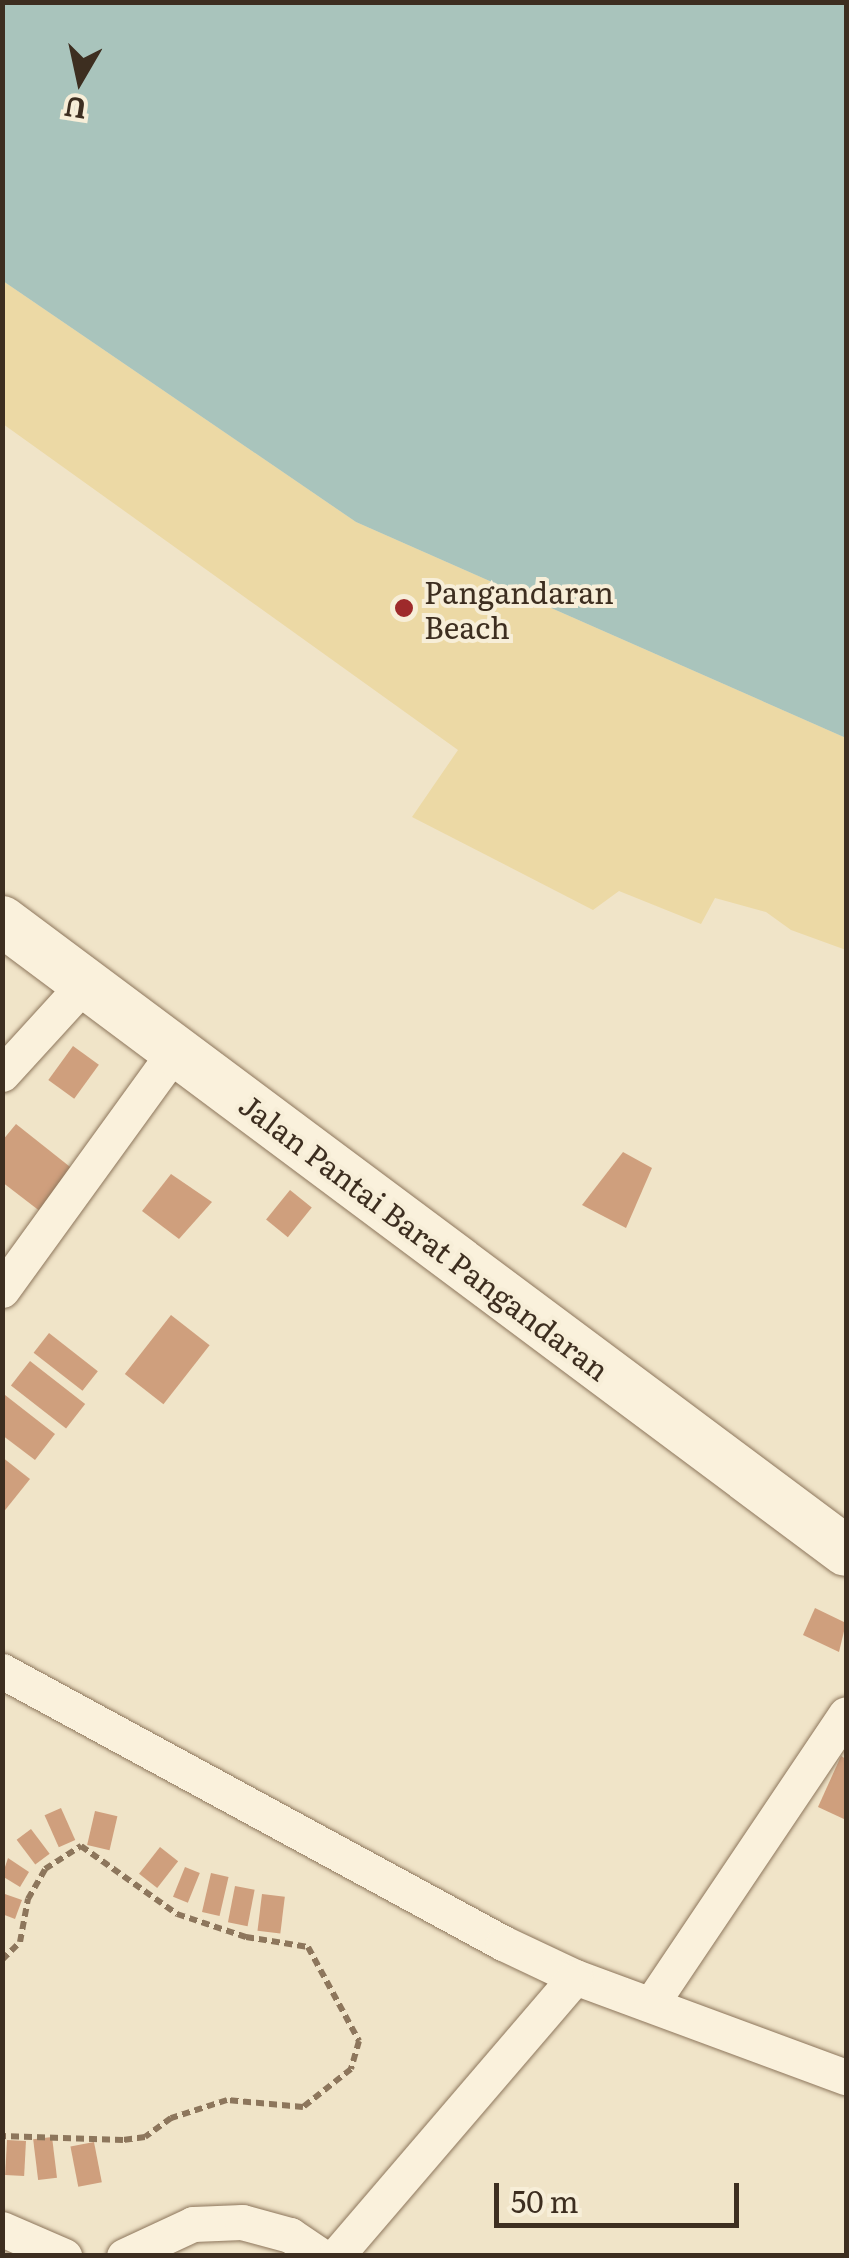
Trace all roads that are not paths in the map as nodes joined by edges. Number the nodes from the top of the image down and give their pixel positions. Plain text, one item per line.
1 (2, 921) edge
2 (85, 983) junction
3 (176, 1050) junction
4 (2, 1074) edge
5 (2, 1290) edge
6 (846, 1550) edge
7 (2, 1671) edge
8 (846, 1714) edge
9 (575, 1977) junction
10 (651, 2004) junction
11 (846, 2077) edge
12 (2, 2229) edge
13 (64, 2256) edge
14 (124, 2256) edge
15 (321, 2256) edge
16 (336, 2256) edge

1 - 2 street, Jalan Pantai Barat Pangandaran
2 - 3 street, Jalan Pantai Barat Pangandaran
2 - 4 street
3 - 5 street
3 - 6 street, Jalan Pantai Barat Pangandaran
7 - 9 street
8 - 10 street
9 - 10 street
9 - 16 street
10 - 11 street
12 - 13 street
14 - 15 street

